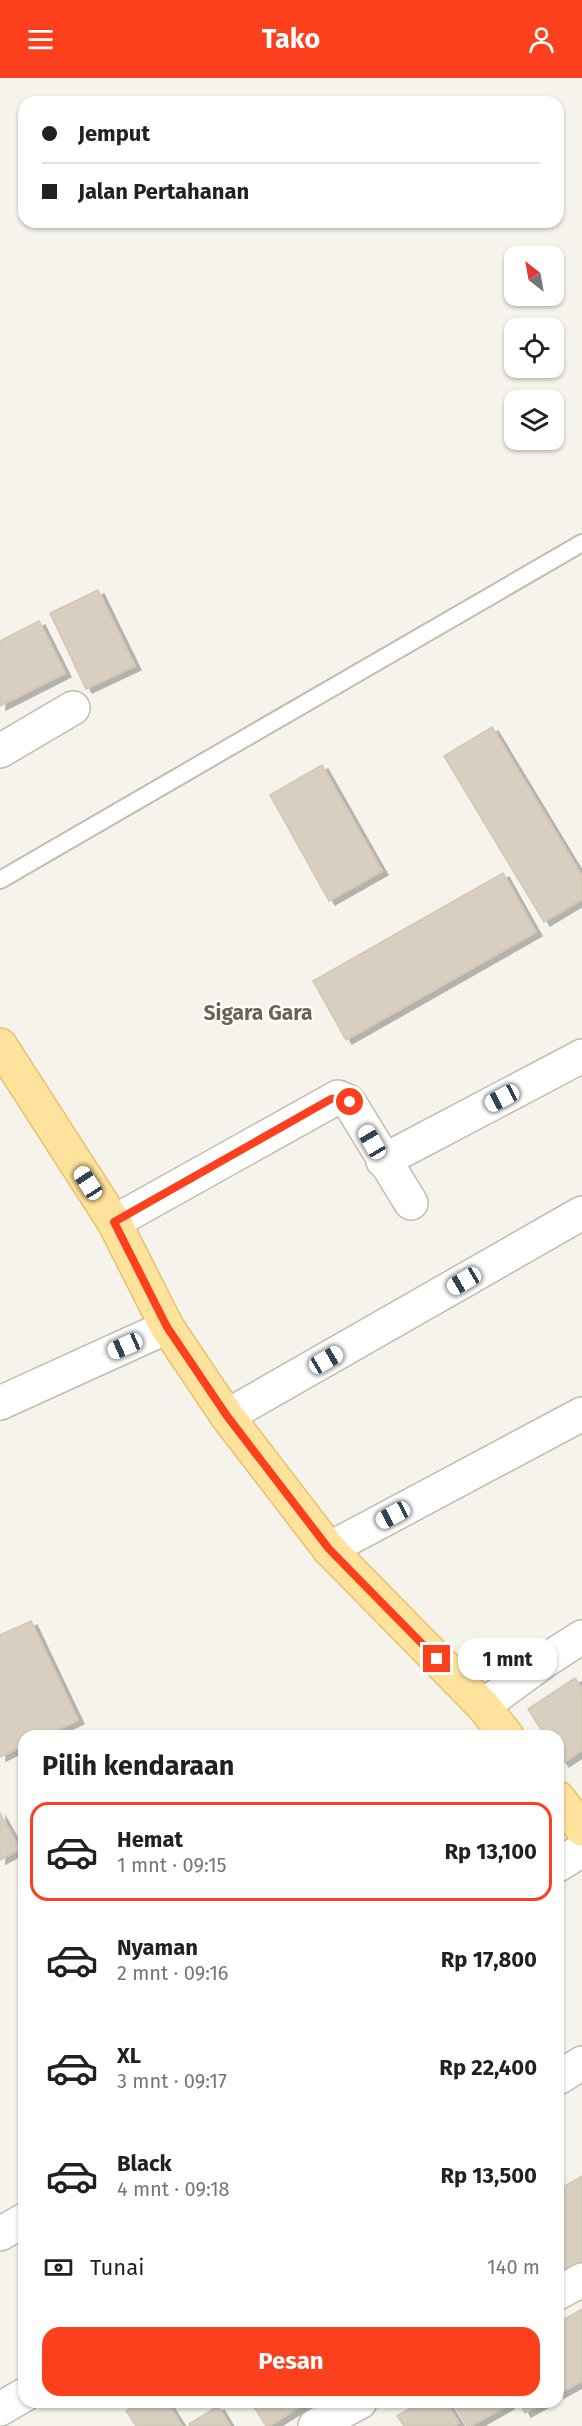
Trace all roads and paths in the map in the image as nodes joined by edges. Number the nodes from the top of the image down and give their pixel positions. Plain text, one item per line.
1 (582, 543) edge
2 (73, 708) dead end
3 (0, 751) edge
4 (0, 880) edge
5 (0, 1045) edge
6 (582, 1056) edge
7 (383, 1161) junction
8 (411, 1203) dead end
9 (582, 1213) edge
10 (114, 1222) junction
11 (167, 1327) junction
12 (0, 1403) edge
13 (582, 1414) edge
14 (227, 1416) junction
15 (329, 1549) junction
16 (582, 1637) edge
17 (483, 1706) junction
18 (502, 1730) edge
19 (564, 1806) edge
20 (582, 1829) edge
21 (582, 1850) edge
22 (564, 1861) edge
23 (582, 2063) edge
24 (564, 2074) edge
25 (18, 2224) edge
26 (0, 2234) edge
27 (582, 2280) edge
28 (564, 2290) edge
29 (18, 2398) edge
30 (349, 2408) edge
31 (0, 2409) edge
32 (315, 2426) edge

1 - 4 lane
2 - 3 street
5 - 10 main road
6 - 7 street
7 - 8 street
7 - 10 street
9 - 14 street
10 - 11 main road
11 - 12 street
11 - 14 main road
13 - 15 street
14 - 15 main road
15 - 17 main road
16 - 17 street
17 - 18 main road
19 - 20 main road
21 - 22 street
23 - 24 street
25 - 26 street
27 - 28 street
29 - 31 street
30 - 32 street

